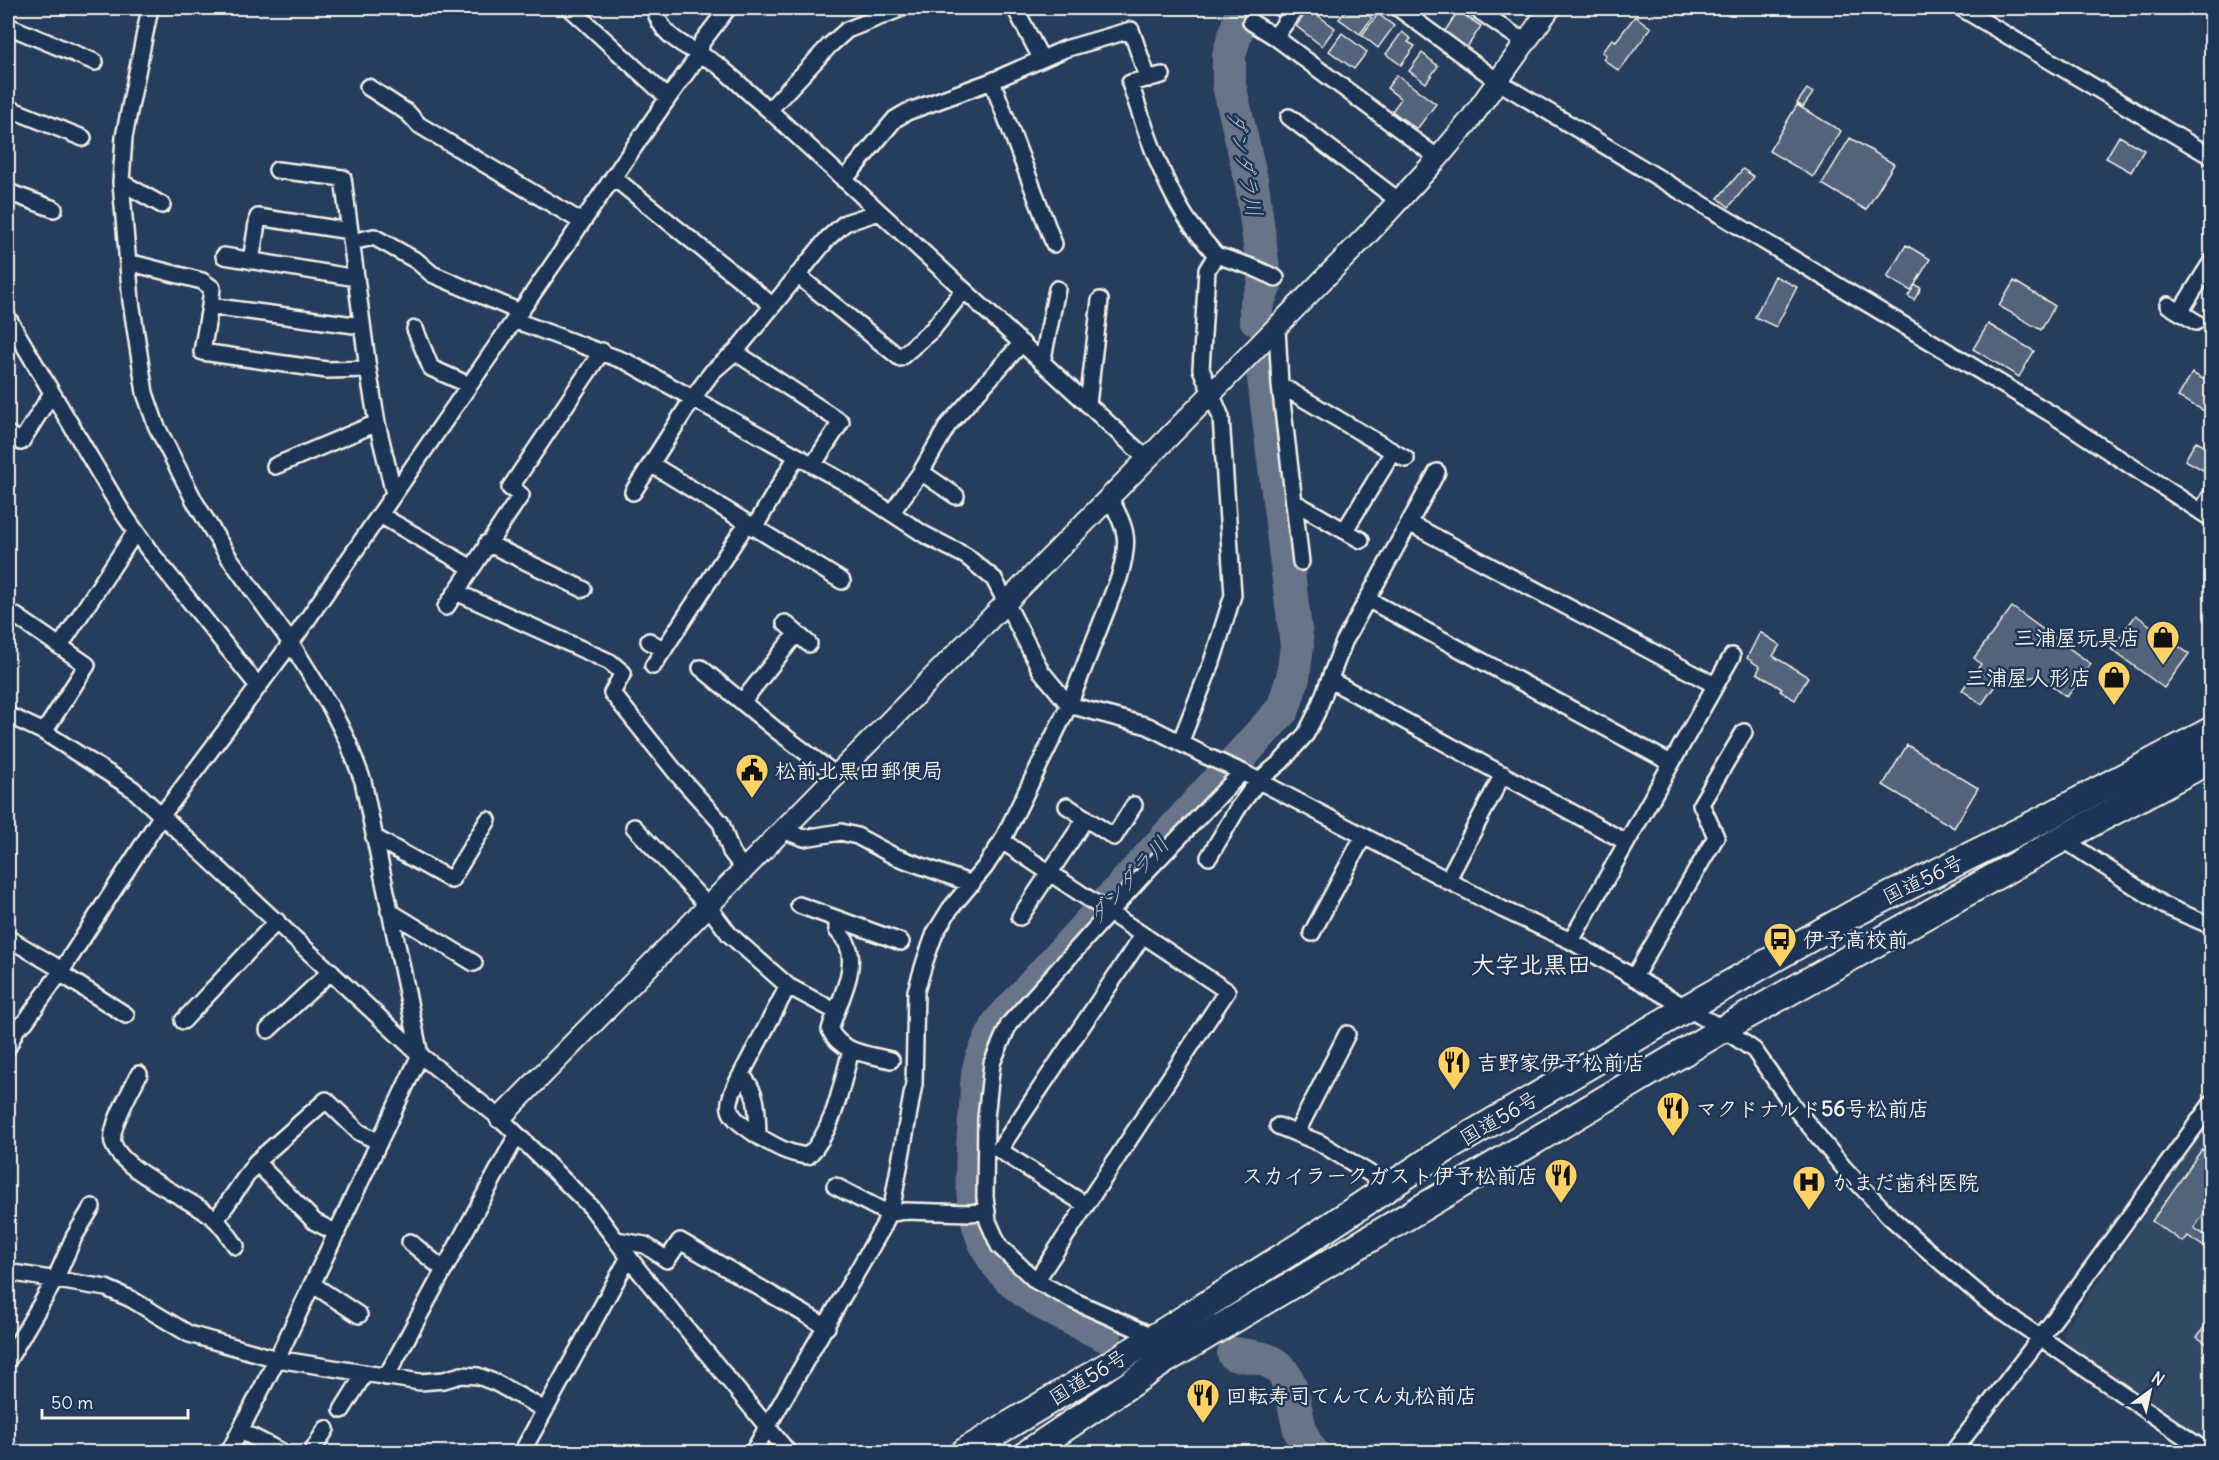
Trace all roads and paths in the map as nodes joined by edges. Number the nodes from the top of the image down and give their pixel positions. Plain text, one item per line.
1 (150, 8) edge
2 (570, 8) edge
3 (655, 8) edge
4 (728, 8) edge
5 (902, 8) edge
6 (1016, 8) edge
7 (1296, 8) edge
8 (1398, 8) edge
9 (1475, 8) edge
10 (1550, 8) edge
11 (1961, 8) edge
12 (863, 15) edge
13 (1251, 22) dead end
14 (8, 26) edge
15 (1275, 37) junction
16 (1526, 43) junction
17 (699, 55) junction
18 (1041, 58) junction
19 (95, 62) dead end
20 (992, 81) junction
21 (1499, 82) junction
22 (368, 87) dead end
23 (668, 98) junction
24 (8, 108) edge
25 (769, 110) junction
26 (1289, 117) dead end
27 (83, 138) dead end
28 (2211, 157) edge
29 (1438, 158) junction
30 (277, 170) dead end
31 (613, 177) junction
32 (844, 180) junction
33 (121, 182) junction
34 (8, 192) edge
35 (1399, 201) junction
36 (162, 205) dead end
37 (54, 209) dead end
38 (879, 212) junction
39 (582, 222) junction
40 (350, 236) junction
41 (1054, 244) dead end
42 (1216, 255) junction
43 (224, 256) dead end
44 (251, 261) junction
45 (2211, 261) edge
46 (128, 262) junction
47 (797, 275) junction
48 (1274, 277) dead end
49 (356, 278) junction
50 (1057, 289) dead end
51 (964, 290) junction
52 (1100, 300) dead end
53 (772, 305) junction
54 (210, 306) junction
55 (517, 316) junction
56 (8, 318) edge
57 (2196, 322) dead end
58 (362, 326) junction
59 (1277, 327) junction
60 (415, 329) dead end
61 (1022, 344) junction
62 (602, 351) junction
63 (735, 352) junction
64 (1042, 363) junction
65 (368, 369) junction
66 (469, 385) junction
67 (1280, 385) junction
68 (52, 393) junction
69 (1211, 393) junction
70 (693, 398) junction
71 (1088, 404) junction
72 (377, 423) junction
73 (8, 434) edge
74 (797, 456) junction
75 (1147, 459) junction
76 (651, 464) junction
77 (813, 465) junction
78 (275, 466) dead end
79 (921, 472) junction
80 (1437, 472) dead end
81 (633, 492) dead end
82 (394, 494) junction
83 (2211, 494) edge
84 (956, 496) dead end
85 (1109, 497) junction
86 (1294, 502) junction
87 (892, 512) junction
88 (380, 515) junction
89 (2206, 515) edge
90 (1409, 523) junction
91 (751, 525) junction
92 (1345, 530) junction
93 (136, 531) junction
94 (1361, 540) dead end
95 (487, 543) junction
96 (1301, 562) dead end
97 (471, 568) junction
98 (842, 581) dead end
99 (583, 589) dead end
100 (456, 592) junction
101 (1367, 599) junction
102 (1005, 602) junction
103 (447, 607) dead end
104 (16, 616) dead end
105 (797, 633) dead end
106 (650, 641) dead end
107 (60, 646) junction
108 (288, 647) junction
109 (664, 650) junction
110 (1732, 656) dead end
111 (653, 666) dead end
112 (701, 668) dead end
113 (1330, 680) junction
114 (260, 683) junction
115 (1715, 685) junction
116 (742, 702) junction
117 (1069, 705) junction
118 (8, 715) edge
119 (2211, 730) edge
120 (44, 732) junction
121 (1744, 732) dead end
122 (1180, 743) junction
123 (2211, 759) edge
124 (1671, 763) junction
125 (1242, 772) junction
126 (1503, 774) junction
127 (836, 775) junction
128 (1258, 782) junction
129 (1134, 805) dead end
130 (1067, 806) dead end
131 (162, 815) junction
132 (1086, 818) junction
133 (488, 820) dead end
134 (2040, 821) junction
135 (634, 827) dead end
136 (782, 830) junction
137 (374, 837) junction
138 (1363, 837) junction
139 (2062, 839) junction
140 (1002, 842) junction
141 (1626, 842) junction
142 (1209, 857) dead end
143 (744, 868) junction
144 (1049, 873) junction
145 (1447, 881) junction
146 (972, 884) junction
147 (799, 905) dead end
148 (708, 906) junction
149 (389, 911) junction
150 (1110, 913) junction
151 (1020, 917) dead end
152 (837, 919) junction
153 (277, 921) junction
154 (2211, 926) edge
155 (1312, 933) dead end
156 (1143, 935) junction
157 (8, 938) edge
158 (1571, 941) junction
159 (901, 942) dead end
160 (474, 963) dead end
161 (61, 972) junction
162 (331, 972) junction
163 (1634, 976) junction
164 (788, 987) junction
165 (1687, 1008) junction
166 (835, 1011) junction
167 (126, 1015) dead end
168 (183, 1020) dead end
169 (12, 1025) edge
170 (1723, 1029) junction
171 (268, 1030) dead end
172 (1347, 1034) dead end
173 (8, 1047) edge
174 (851, 1050) junction
175 (420, 1054) junction
176 (891, 1060) dead end
177 (139, 1074) dead end
178 (741, 1075) junction
179 (2211, 1103) edge
180 (500, 1118) junction
181 (1278, 1126) dead end
182 (1297, 1132) junction
183 (517, 1135) junction
184 (758, 1136) junction
185 (379, 1143) junction
186 (256, 1162) junction
187 (835, 1186) dead end
188 (1390, 1186) junction
189 (1086, 1205) junction
190 (92, 1207) dead end
191 (980, 1212) junction
192 (889, 1214) junction
193 (216, 1220) junction
194 (337, 1233) junction
195 (616, 1240) junction
196 (410, 1242) dead end
197 (236, 1246) dead end
198 (629, 1257) junction
199 (444, 1270) junction
200 (8, 1272) edge
201 (55, 1280) junction
202 (1036, 1281) junction
203 (312, 1284) junction
204 (359, 1316) dead end
205 (827, 1327) junction
206 (1155, 1337) junction
207 (2040, 1338) junction
208 (277, 1359) junction
209 (1167, 1359) junction
210 (8, 1360) edge
211 (365, 1373) junction
212 (386, 1377) junction
213 (342, 1410) dead end
214 (545, 1410) junction
215 (769, 1427) junction
216 (326, 1429) dead end
217 (241, 1431) junction
218 (230, 1452) edge
219 (282, 1452) edge
220 (312, 1452) edge
221 (522, 1452) edge
222 (753, 1452) edge
223 (788, 1452) edge
224 (964, 1452) edge
225 (1029, 1452) edge
226 (1953, 1452) edge
227 (2207, 1452) edge

1 - 33 street
2 - 23 street
3 - 17 street
4 - 17 street
5 - 12 street
6 - 18 street
7 - 15 street
8 - 21 street
9 - 16 street
10 - 16 street
11 - 28 street
12 - 25 street
13 - 15 street
14 - 19 street
15 - 29 street
16 - 21 street
17 - 23 street
17 - 25 street
18 - 20 street
18 - 42 street
20 - 32 street
20 - 41 street
21 - 29 street
21 - 89 street
22 - 39 street
23 - 31 street
24 - 27 street
25 - 32 street
26 - 35 street
29 - 35 street
30 - 40 street
31 - 39 street
31 - 53 street
32 - 38 street
33 - 36 street
33 - 46 street
34 - 37 street
35 - 59 street
38 - 47 street
38 - 51 street
39 - 55 street
40 - 44 street
40 - 49 street
40 - 55 street
42 - 48 street
42 - 69 street
43 - 44 street
44 - 49 street
45 - 57 street
46 - 54 street
46 - 108 street
47 - 51 street
47 - 53 street
49 - 58 street
50 - 64 street
51 - 61 street
52 - 71 street
53 - 63 street
54 - 58 street
54 - 65 street
55 - 62 street
55 - 66 street
56 - 68 street
58 - 65 street
59 - 67 street
59 - 69 street
60 - 66 street
61 - 64 street
61 - 79 street
62 - 70 street
62 - 95 street
63 - 70 street
63 - 77 street
64 - 71 street
65 - 72 street
66 - 82 street
67 - 86 street
67 - 92 street
68 - 73 street
68 - 93 street
69 - 75 street
69 - 122 street
70 - 74 street
70 - 76 street
71 - 75 street
72 - 78 street
72 - 82 street
74 - 77 street
74 - 91 street
75 - 85 street
76 - 81 street
76 - 91 street
77 - 87 street
79 - 84 street
79 - 87 street
80 - 90 street
82 - 88 street
83 - 89 street
85 - 102 street
85 - 117 street
86 - 92 street
86 - 96 street
87 - 102 street
88 - 97 street
88 - 108 street
90 - 101 street
90 - 115 street
91 - 98 street
91 - 109 street
92 - 94 street
93 - 107 street
93 - 114 street
95 - 97 street
95 - 99 street
97 - 100 street
100 - 103 street
100 - 143 street
101 - 113 street
101 - 124 street
102 - 117 street
102 - 127 street
104 - 107 street
105 - 116 street
106 - 109 street
107 - 120 street
108 - 114 street
108 - 137 street
109 - 111 street
110 - 115 street
112 - 116 street
113 - 126 street
113 - 128 street
114 - 131 street
115 - 124 street
116 - 127 street
117 - 122 street
117 - 140 street
118 - 120 street
119 - 134 highway, 国道56号
120 - 131 street
121 - 163 street
122 - 125 street
123 - 139 highway, 国道56号
124 - 141 street
125 - 128 street
125 - 150 street
126 - 141 street
126 - 145 street
127 - 136 street
128 - 138 street
128 - 142 street
129 - 132 street
130 - 132 street
131 - 153 street
131 - 161 street
132 - 144 street
133 - 137 street
134 - 139 street
134 - 165 highway, 国道56号
135 - 148 street
136 - 143 street
136 - 146 street
137 - 149 street
138 - 145 street
138 - 155 street
139 - 154 street
139 - 170 highway, 国道56号
140 - 144 street
140 - 146 street
141 - 158 street
143 - 148 street
144 - 150 street
144 - 151 street
145 - 158 street
146 - 192 street
147 - 152 street
148 - 164 street
148 - 180 street
149 - 160 street
149 - 175 street
150 - 156 street
150 - 191 street
152 - 159 street
152 - 166 street
153 - 162 street
153 - 168 street
156 - 189 street
156 - 189 street
157 - 161 street
158 - 163 street
161 - 167 street
161 - 169 street
162 - 171 street
162 - 175 street
163 - 165 street
164 - 166 street
164 - 178 street
165 - 170 street
165 - 188 highway, 国道56号
166 - 174 street
169 - 173 street
170 - 207 street
170 - 209 highway, 国道56号
172 - 182 street
174 - 176 street
174 - 184 street
175 - 180 street
175 - 185 street
177 - 193 street
178 - 184 street
178 - 184 street
179 - 207 street
180 - 183 street
181 - 182 street
182 - 188 street
183 - 195 street
183 - 199 street
185 - 186 street
185 - 194 street
186 - 193 street
186 - 194 street
187 - 192 street
188 - 206 highway, 国道56号
189 - 202 street
190 - 201 street
191 - 192 street
191 - 202 street
192 - 205 street
193 - 197 street
194 - 203 street
195 - 198 street
195 - 205 street
196 - 199 street
198 - 214 street
198 - 215 street
199 - 212 street
200 - 201 street
201 - 208 street
201 - 210 street
202 - 206 street
203 - 204 street
203 - 208 street
205 - 215 street
206 - 209 street
206 - 224 highway, 国道56号
207 - 226 street
207 - 227 street
208 - 211 street
208 - 217 street
209 - 225 highway, 国道56号
211 - 212 street
211 - 213 street
212 - 214 street
214 - 221 street
215 - 222 street
215 - 223 street
216 - 220 street
217 - 218 street
217 - 219 street

